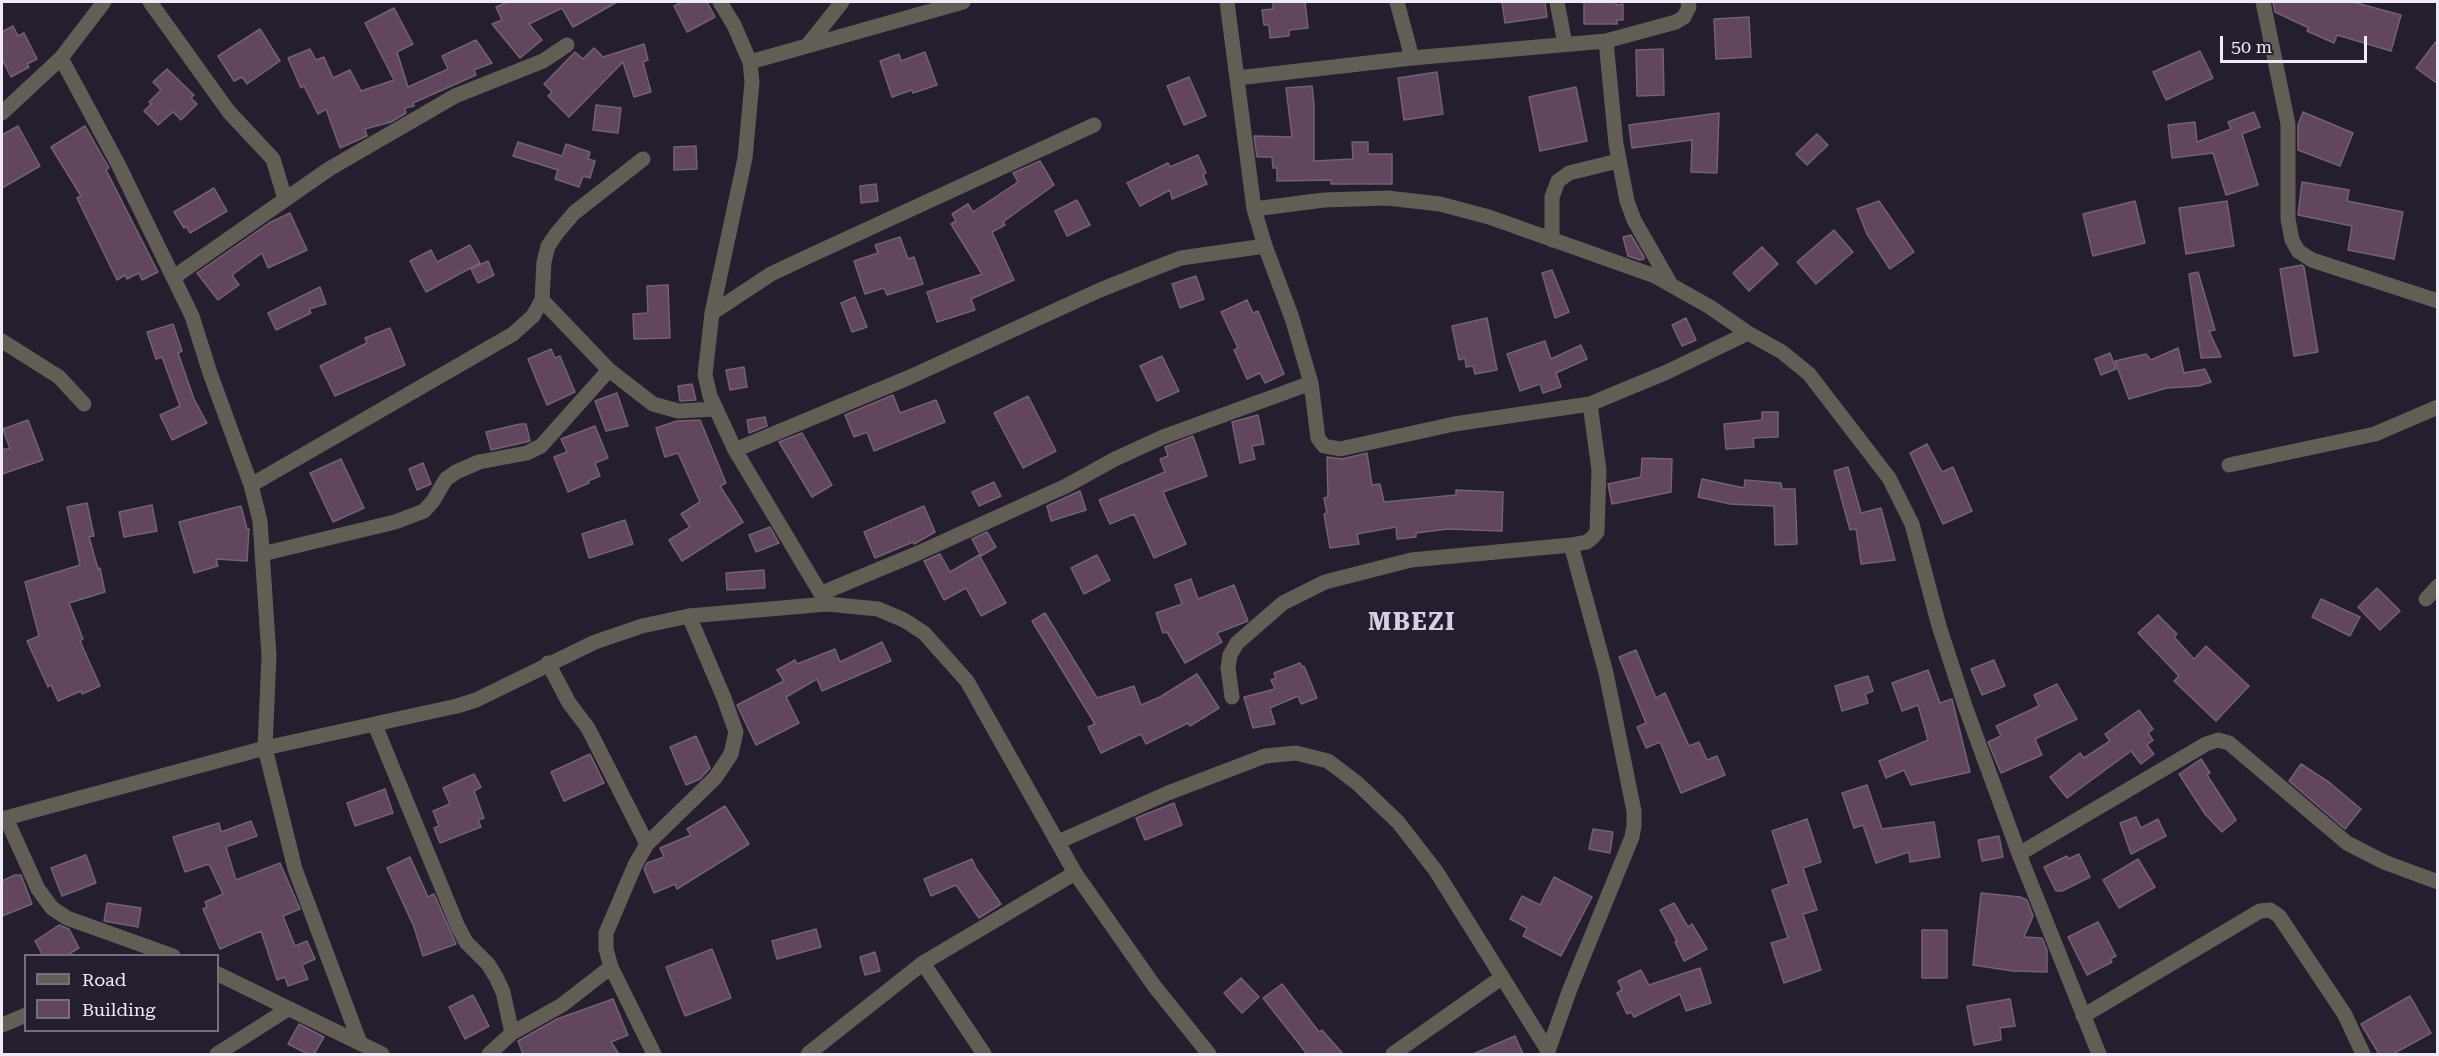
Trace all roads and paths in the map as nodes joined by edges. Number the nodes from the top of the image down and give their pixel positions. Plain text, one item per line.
1 (104, 2) edge
2 (150, 2) edge
3 (720, 2) edge
4 (842, 2) edge
5 (963, 2) edge
6 (1227, 2) edge
7 (1397, 2) edge
8 (1557, 2) edge
9 (1688, 2) edge
10 (2262, 2) edge
11 (1606, 41) junction
12 (1565, 44) junction
13 (567, 45) dead end
14 (807, 46) junction
15 (61, 58) junction
16 (1412, 58) junction
17 (750, 62) junction
18 (1237, 78) junction
19 (2, 113) edge
20 (1094, 125) dead end
21 (643, 159) dead end
22 (1618, 161) junction
23 (285, 199) junction
24 (1254, 209) junction
25 (1552, 240) junction
26 (1265, 246) junction
27 (174, 277) junction
28 (1671, 285) junction
29 (542, 300) junction
30 (2438, 302) edge
31 (712, 313) junction
32 (1748, 333) junction
33 (2, 341) edge
34 (609, 370) junction
35 (1311, 383) junction
36 (84, 404) dead end
37 (1590, 404) junction
38 (2438, 407) edge
39 (716, 409) junction
40 (735, 450) junction
41 (2229, 465) dead end
42 (251, 485) junction
43 (1571, 545) junction
44 (262, 554) junction
45 (2438, 586) edge
46 (824, 598) junction
47 (2426, 599) dead end
48 (689, 616) junction
49 (548, 663) junction
50 (1232, 698) dead end
51 (375, 725) junction
52 (265, 748) junction
53 (4, 819) edge
54 (1058, 842) junction
55 (647, 844) junction
56 (2019, 854) junction
57 (1075, 873) junction
58 (2438, 882) edge
59 (153, 947) junction
60 (142, 954) edge
61 (169, 954) edge
62 (923, 963) junction
63 (611, 967) junction
64 (219, 974) edge
65 (1501, 978) junction
66 (288, 1009) junction
67 (24, 1016) edge
68 (2083, 1016) junction
69 (2, 1025) edge
70 (512, 1033) junction
71 (360, 1043) junction
72 (1547, 1052) edge
73 (217, 1054) edge
74 (382, 1054) edge
75 (489, 1054) edge
76 (654, 1054) edge
77 (808, 1054) edge
78 (984, 1054) edge
79 (1209, 1054) edge
80 (1393, 1054) edge
81 (2099, 1054) edge
82 (2363, 1054) edge

1 - 15 street
2 - 23 street
3 - 17 street
4 - 14 street
5 - 14 street
6 - 18 street
7 - 16 street
8 - 12 street
9 - 11 street
10 - 30 street
11 - 12 street
11 - 22 street
12 - 16 street
13 - 23 street
14 - 17 street
15 - 19 street
15 - 27 street
16 - 18 street
17 - 31 street
18 - 24 street
20 - 31 street
21 - 29 street
22 - 25 street
22 - 28 street
23 - 27 street
24 - 25 street
24 - 26 street
25 - 28 street
26 - 35 street
26 - 40 street
27 - 42 street
28 - 32 street
29 - 34 street
29 - 42 street
31 - 39 street
32 - 37 street
32 - 56 street
33 - 36 street
34 - 39 street
34 - 44 street
35 - 37 street
35 - 46 street
37 - 43 street
38 - 41 street
39 - 40 street
40 - 46 street
42 - 44 street
43 - 50 street
43 - 72 street
44 - 52 street
45 - 47 street
46 - 48 street
46 - 54 street
48 - 49 street
48 - 55 street
49 - 51 street
49 - 55 street
51 - 52 street
51 - 70 street
52 - 53 street
52 - 71 street
53 - 59 street
54 - 57 street
54 - 65 street
55 - 63 street
56 - 58 street
56 - 68 street
57 - 62 street
57 - 79 street
59 - 60 street
59 - 61 street
62 - 77 street
62 - 78 street
63 - 70 street
63 - 76 street
64 - 66 street
65 - 72 street
65 - 80 street
66 - 71 street
66 - 73 street
67 - 69 street
68 - 81 street
68 - 82 street
70 - 75 street
71 - 74 street

